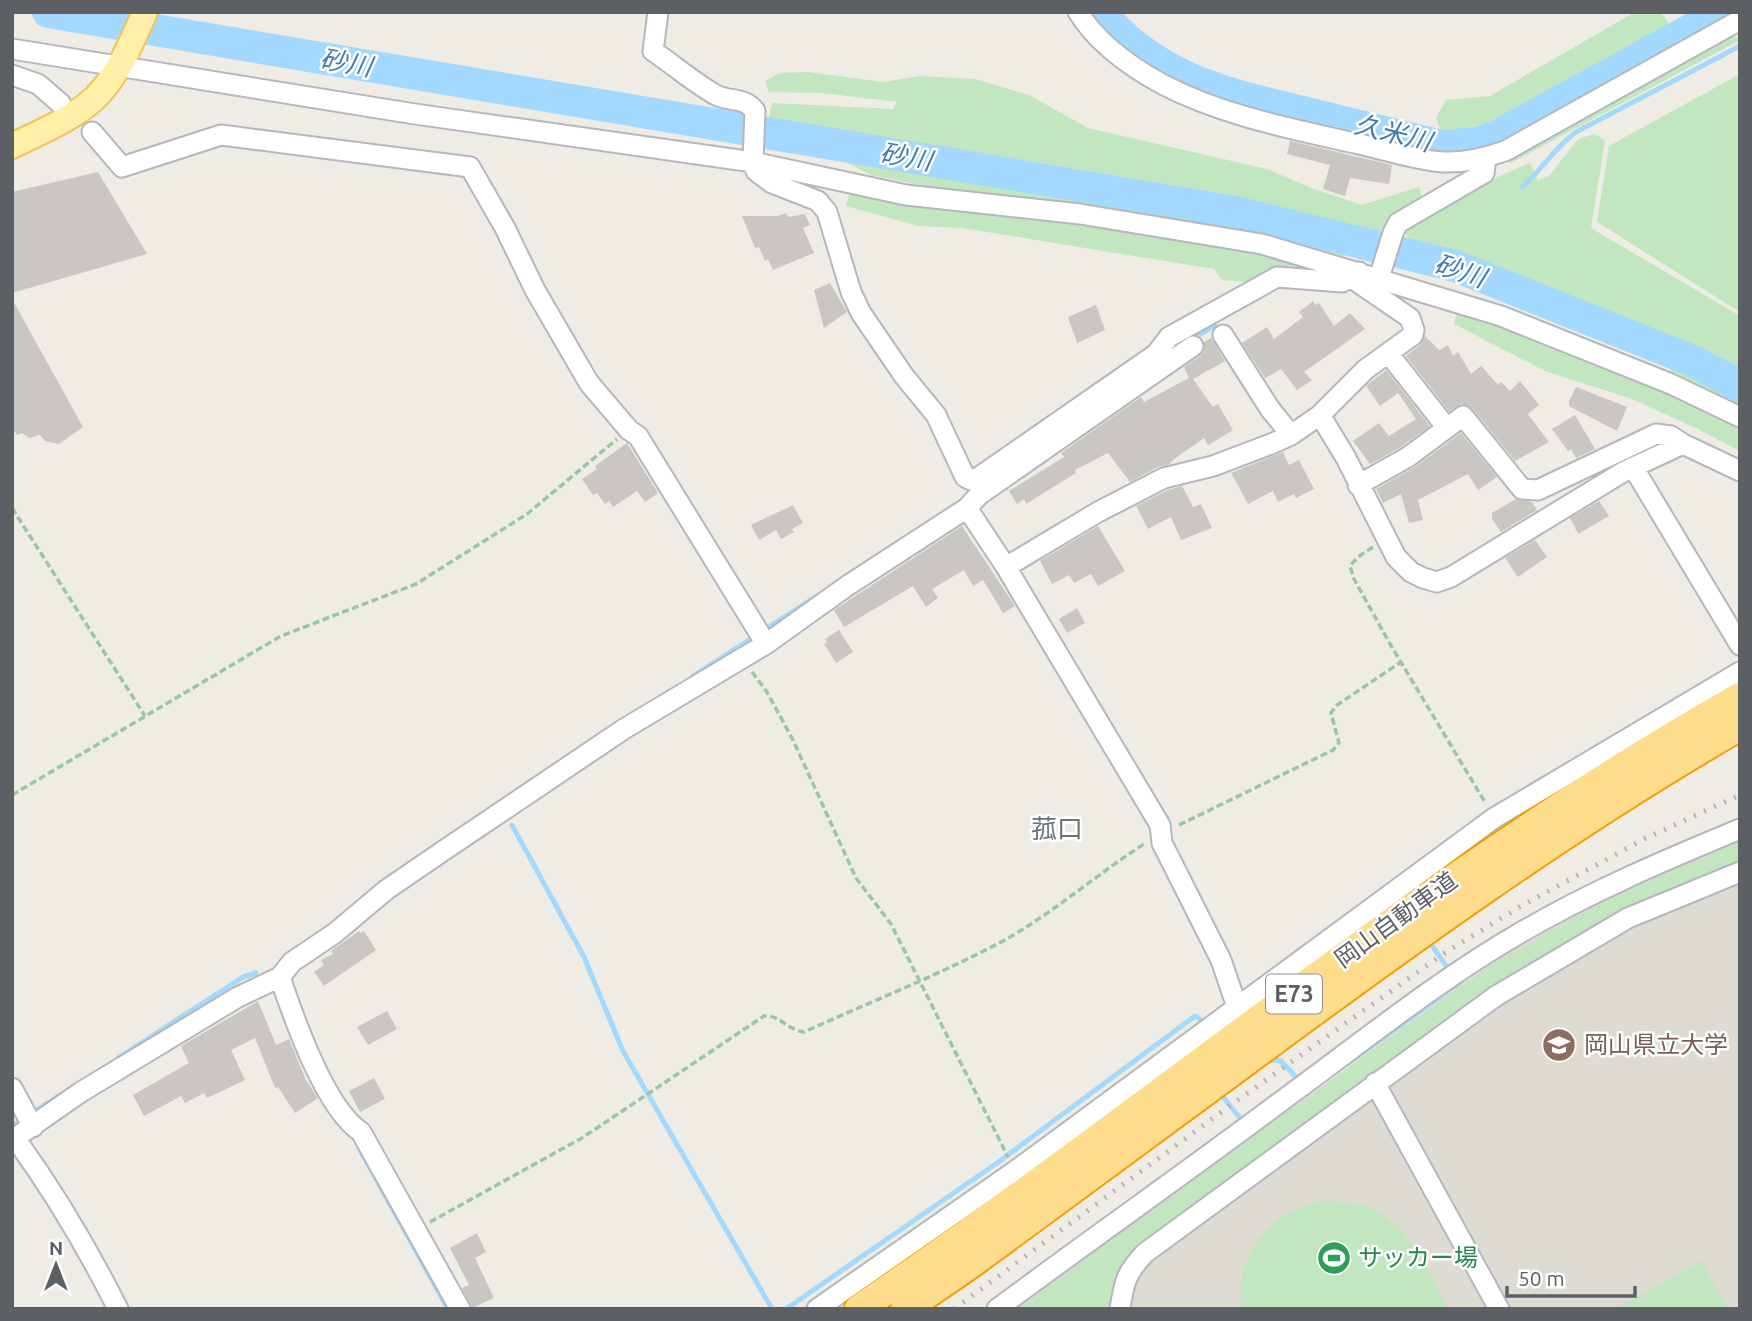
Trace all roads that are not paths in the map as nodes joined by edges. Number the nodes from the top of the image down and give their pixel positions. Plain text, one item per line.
1 (145, 12) edge
2 (658, 12) edge
3 (1078, 12) edge
4 (1740, 19) edge
5 (12, 48) edge
6 (123, 59) junction
7 (12, 75) edge
8 (61, 104) dead end
9 (92, 132) dead end
10 (12, 146) edge
11 (753, 154) junction
12 (1486, 158) junction
13 (1354, 275) junction
14 (1380, 275) junction
15 (1223, 335) dead end
16 (1193, 346) dead end
17 (1388, 353) junction
18 (1320, 415) junction
19 (1740, 417) edge
20 (1447, 428) junction
21 (1291, 435) junction
22 (1683, 444) junction
23 (1633, 467) junction
24 (1740, 471) edge
25 (1358, 485) junction
26 (974, 493) junction
27 (1006, 567) junction
28 (761, 637) junction
29 (1740, 645) edge
30 (1740, 672) edge
31 (1740, 697) edge
32 (1740, 726) edge
33 (1740, 829) edge
34 (1740, 872) edge
35 (280, 977) junction
36 (1237, 1007) junction
37 (1375, 1083) junction
38 (12, 1088) edge
39 (33, 1127) junction
40 (14, 1139) edge
41 (118, 1309) edge
42 (460, 1309) edge
43 (817, 1309) edge
44 (859, 1309) edge
45 (905, 1309) edge
46 (997, 1309) edge
47 (1120, 1309) edge
48 (1499, 1309) edge

1 - 6 main road
2 - 11 street
3 - 12 street
4 - 12 street
5 - 6 street
6 - 10 main road
6 - 11 street
7 - 8 street
9 - 28 street
11 - 13 street
11 - 26 street
12 - 14 street
13 - 14 street
13 - 17 street
13 - 26 street
14 - 19 street
15 - 21 street
16 - 26 street
17 - 18 street
17 - 20 street
18 - 21 street
18 - 25 street
20 - 22 street
20 - 25 street
21 - 27 street
22 - 23 street
22 - 24 street
23 - 25 street
23 - 29 street
26 - 27 street
26 - 28 street
27 - 36 street
28 - 35 street
30 - 36 street
31 - 44 highway, 岡山自動車道 / E73
32 - 45 highway, 岡山自動車道 / E73
33 - 46 street
34 - 37 street
35 - 39 street
35 - 42 street
36 - 43 street
37 - 47 street
37 - 48 street
38 - 39 street
39 - 40 street
40 - 41 street

